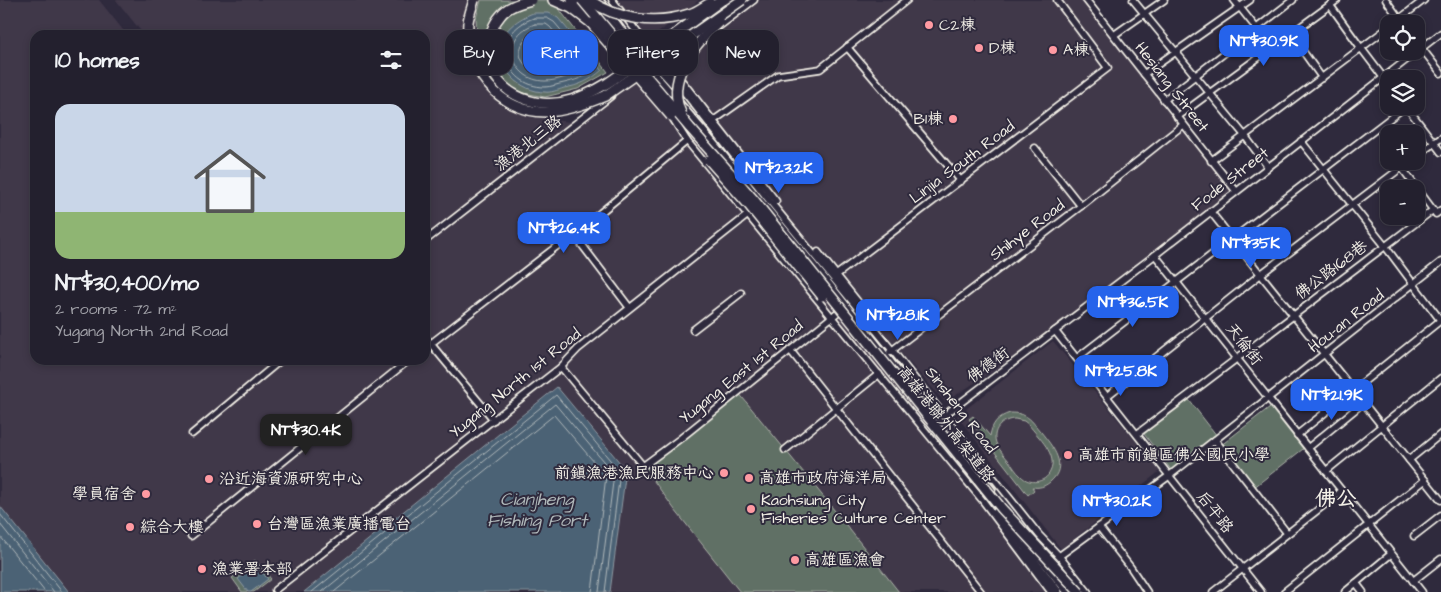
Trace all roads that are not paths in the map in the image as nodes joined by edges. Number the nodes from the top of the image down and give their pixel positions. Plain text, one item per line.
1 (474, 0) edge
2 (532, 0) edge
3 (553, 0) edge
4 (572, 0) edge
5 (582, 0) edge
6 (588, 0) edge
7 (594, 0) edge
8 (600, 0) edge
9 (612, 0) edge
10 (617, 0) edge
11 (714, 0) edge
12 (722, 0) edge
13 (743, 0) edge
14 (754, 0) edge
15 (907, 0) edge
16 (1057, 0) edge
17 (1086, 0) edge
18 (1133, 0) edge
19 (1164, 0) edge
20 (1234, 0) edge
21 (1250, 0) edge
22 (1293, 0) edge
23 (1337, 0) edge
24 (1386, 0) edge
25 (1424, 0) edge
26 (1330, 5) junction
27 (1241, 6) junction
28 (1144, 14) junction
29 (1397, 15) edge
30 (1408, 15) edge
31 (591, 23) junction
32 (1257, 29) junction
33 (617, 30) edge
34 (620, 30) edge
35 (638, 30) edge
36 (639, 30) edge
37 (674, 30) edge
38 (1441, 33) edge
39 (1380, 34) edge
40 (1114, 36) junction
41 (698, 43) edge
42 (1425, 45) edge
43 (847, 47) junction
44 (1362, 48) junction
45 (1271, 49) junction
46 (1302, 50) dead end
47 (1175, 52) junction
48 (1425, 53) edge
49 (1405, 60) edge
50 (1392, 70) edge
51 (1380, 73) edge
52 (1144, 74) junction
53 (1441, 74) edge
54 (638, 75) edge
55 (650, 75) edge
56 (656, 75) edge
57 (671, 75) edge
58 (671, 75) edge
59 (1195, 76) junction
60 (1322, 78) junction
61 (1380, 79) edge
62 (1209, 94) junction
63 (1164, 100) junction
64 (1394, 115) edge
65 (1413, 115) edge
66 (1177, 117) junction
67 (711, 123) junction
68 (1183, 125) junction
69 (690, 128) junction
70 (1245, 136) junction
71 (1441, 138) edge
72 (688, 141) junction
73 (1301, 141) junction
74 (1434, 143) junction
75 (1035, 148) dead end
76 (1425, 150) edge
77 (1441, 152) edge
78 (1211, 161) junction
79 (1268, 167) junction
80 (1323, 170) junction
81 (1399, 170) edge
82 (1403, 170) edge
83 (961, 181) junction
84 (1236, 191) junction
85 (768, 199) junction
86 (1352, 205) junction
87 (1081, 206) junction
88 (1433, 210) junction
89 (1441, 210) edge
90 (1210, 211) junction
91 (747, 215) junction
92 (573, 233) junction
93 (430, 237) edge
94 (1233, 239) junction
95 (1385, 246) junction
96 (1156, 255) junction
97 (1441, 262) edge
98 (1261, 274) junction
99 (834, 276) junction
100 (1177, 282) junction
101 (1414, 285) junction
102 (741, 293) dead end
103 (851, 301) junction
104 (629, 308) junction
105 (1294, 315) junction
106 (832, 317) junction
107 (1205, 318) junction
108 (1441, 320) edge
109 (693, 330) dead end
110 (1056, 331) junction
111 (430, 344) edge
112 (430, 348) edge
113 (893, 349) junction
114 (790, 350) junction
115 (886, 355) junction
116 (1325, 355) junction
117 (1077, 358) junction
118 (1237, 358) junction
119 (275, 365) edge
120 (403, 365) edge
121 (561, 368) junction
122 (879, 374) junction
123 (1441, 378) edge
124 (1353, 390) junction
125 (1107, 396) junction
126 (1269, 398) junction
127 (1363, 403) junction
128 (836, 409) junction
129 (946, 416) junction
130 (494, 420) junction
131 (939, 422) junction
132 (1382, 427) junction
133 (192, 434) dead end
134 (1137, 434) junction
135 (1441, 434) edge
136 (1298, 435) junction
137 (1215, 440) junction
138 (1308, 448) junction
139 (785, 450) dead end
140 (1409, 460) junction
141 (1326, 471) junction
142 (1170, 476) junction
143 (1425, 480) junction
144 (1342, 491) junction
145 (1441, 500) edge
146 (1000, 511) junction
147 (1441, 515) edge
148 (1368, 524) junction
149 (1099, 527) junction
150 (1287, 534) junction
151 (191, 536) dead end
152 (1414, 536) dead end
153 (1391, 554) junction
154 (1059, 556) junction
155 (1441, 560) edge
156 (1051, 562) junction
157 (1243, 568) junction
158 (1413, 581) junction
159 (1356, 583) junction
160 (275, 590) dead end
161 (981, 592) edge
162 (1051, 592) edge
163 (1057, 592) edge
164 (1063, 592) edge
165 (1069, 592) edge
166 (1075, 592) edge
167 (1079, 592) edge
168 (1088, 592) edge
169 (1147, 592) edge
170 (1213, 592) edge
171 (1261, 592) edge
172 (1284, 592) edge
173 (1345, 592) edge
174 (1363, 592) edge
175 (1422, 592) edge

1 - 13 highway, bridge
2 - 12 highway, bridge
3 - 31 highway
4 - 31 highway, 高雄港聯外高架道路
5 - 69 highway, 高雄港聯外高架道路, bridge
6 - 11 highway, bridge
7 - 33 street, Sinsheng Road
8 - 34 street, Sinsheng Road
9 - 35 street, Sinsheng Road
10 - 36 street, Sinsheng Road
11 - 37 street
13 - 69 highway, bridge
14 - 41 street
15 - 43 street
16 - 83 street, Linjia South Road
17 - 40 street, Hesiang Street
18 - 28 street
19 - 28 street
20 - 27 street
21 - 27 street
22 - 32 street
23 - 26 street
24 - 29 street
25 - 30 street
26 - 44 street
26 - 45 street
27 - 32 street
27 - 47 street
28 - 40 street
28 - 47 street
31 - 146 highway, 高雄港聯外高架道路, bridge
32 - 45 street
32 - 59 street
38 - 42 street, Fode Street
39 - 44 street
40 - 52 street, Hesiang Street
43 - 67 street
43 - 83 street
44 - 51 street
44 - 60 street
45 - 62 street
46 - 60 street
47 - 52 street
47 - 59 street
48 - 53 street
49 - 50 street, Fode Street
52 - 63 street, Hesiang Street
54 - 93 street, 漁港北三路
55 - 72 street, Sinsheng Road
56 - 85 street, Sinsheng Road
57 - 67 street, Sinsheng Road
58 - 67 street, Sinsheng Road
59 - 62 street
59 - 63 street
60 - 70 street
61 - 73 street, Fode Street
62 - 66 street
62 - 70 street
63 - 66 street, Hesiang Street
64 - 80 street
65 - 74 street
66 - 68 street, Hesiang Street
67 - 85 street, Sinsheng Road
68 - 78 street, Hesiang Street
68 - 87 street, Shihye Road
69 - 146 highway, 高雄港聯外高架道路, bridge
70 - 78 street
70 - 79 street
71 - 74 street
72 - 91 street, Sinsheng Road
72 - 92 street
73 - 79 street, Fode Street
73 - 80 street
74 - 76 street
74 - 77 street
75 - 87 street
78 - 84 street, Hesiang Street
79 - 84 street, Fode Street
80 - 86 street
80 - 94 street
81 - 86 street
82 - 88 street
83 - 99 street, Linjia South Road
84 - 90 street, Fode Street
85 - 91 street, Yugang North 1st Road
85 - 99 street, Sinsheng Road
85 - 103 street, Sinsheng Road
86 - 95 street
86 - 98 street
87 - 113 street, Shihye Road
88 - 89 street
88 - 95 street, 佛公路168巷
90 - 94 street
90 - 96 street, Fode Street
91 - 104 street, Yugang North 1st Road
91 - 106 street, Sinsheng Road
92 - 104 street
92 - 111 street
94 - 98 street
94 - 100 street
95 - 101 street
95 - 105 street, 佛公路168巷
96 - 100 street, 天倫街
96 - 110 street, Fode Street
97 - 101 street, Hou-an Road
98 - 105 street
98 - 107 street
99 - 103 street, Sinsheng Road
100 - 107 street, 天倫街
100 - 117 street
101 - 108 street
101 - 116 street, Hou-an Road
102 - 109 street
103 - 106 street, Yugang East 1st Road
103 - 113 street, Sinsheng Road
103 - 115 street, Sinsheng Road
104 - 121 street, Yugang North 1st Road
105 - 116 street
105 - 118 street, 佛公路168巷
106 - 114 street, Yugang East 1st Road
106 - 122 street, Sinsheng Road
107 - 118 street, 天倫街
107 - 125 street
108 - 124 street
110 - 117 street, 后平路
110 - 129 street, 佛德街
112 - 130 street
113 - 115 street, Shihye Road
113 - 129 street, Sinsheng Road
114 - 121 street, Yugang East 1st Road
114 - 128 street
115 - 131 street, Sinsheng Road
116 - 124 street
116 - 126 street, Hou-an Road
117 - 125 street, 后平路
118 - 126 street, 天倫街
118 - 134 street, 佛公路168巷
119 - 133 street
120 - 151 street
121 - 130 street, Yugang North 1st Road
122 - 128 street
122 - 162 street, Sinsheng Road
123 - 132 street
124 - 127 street
124 - 136 street
125 - 134 street, 后平路
126 - 136 street, 天倫街
126 - 137 street, Hou-an Road
127 - 132 street
127 - 138 street
128 - 139 street
128 - 161 street
129 - 131 street, 佛德街
129 - 154 street, Sinsheng Road
130 - 160 street, Yugang North 1st Road
131 - 156 street, Sinsheng Road
132 - 140 street
132 - 141 street
134 - 142 street, 后平路
135 - 140 street
136 - 138 street, 天倫街
137 - 142 street, Hou-an Road
137 - 150 street
138 - 141 street, 天倫街
140 - 143 street
141 - 144 street, 天倫街
142 - 149 street, Hou-an Road
142 - 157 street, 后平路
143 - 145 street
143 - 148 street
144 - 148 street, 天倫街
144 - 150 street
146 - 163 highway
146 - 164 highway, 高雄港聯外高架道路
146 - 165 highway, 高雄港聯外高架道路, bridge
146 - 167 highway, bridge
147 - 152 street
148 - 153 street, 天倫街
148 - 172 street
149 - 154 street, Hou-an Road
149 - 169 street
150 - 157 street
153 - 158 street, 天倫街
153 - 159 street
154 - 156 street, Hou-an Road
154 - 168 street, Sinsheng Road
155 - 158 street
156 - 166 street, Sinsheng Road
157 - 170 street
157 - 171 street, 后平路
158 - 175 street, 天倫街
159 - 173 street
159 - 174 street

